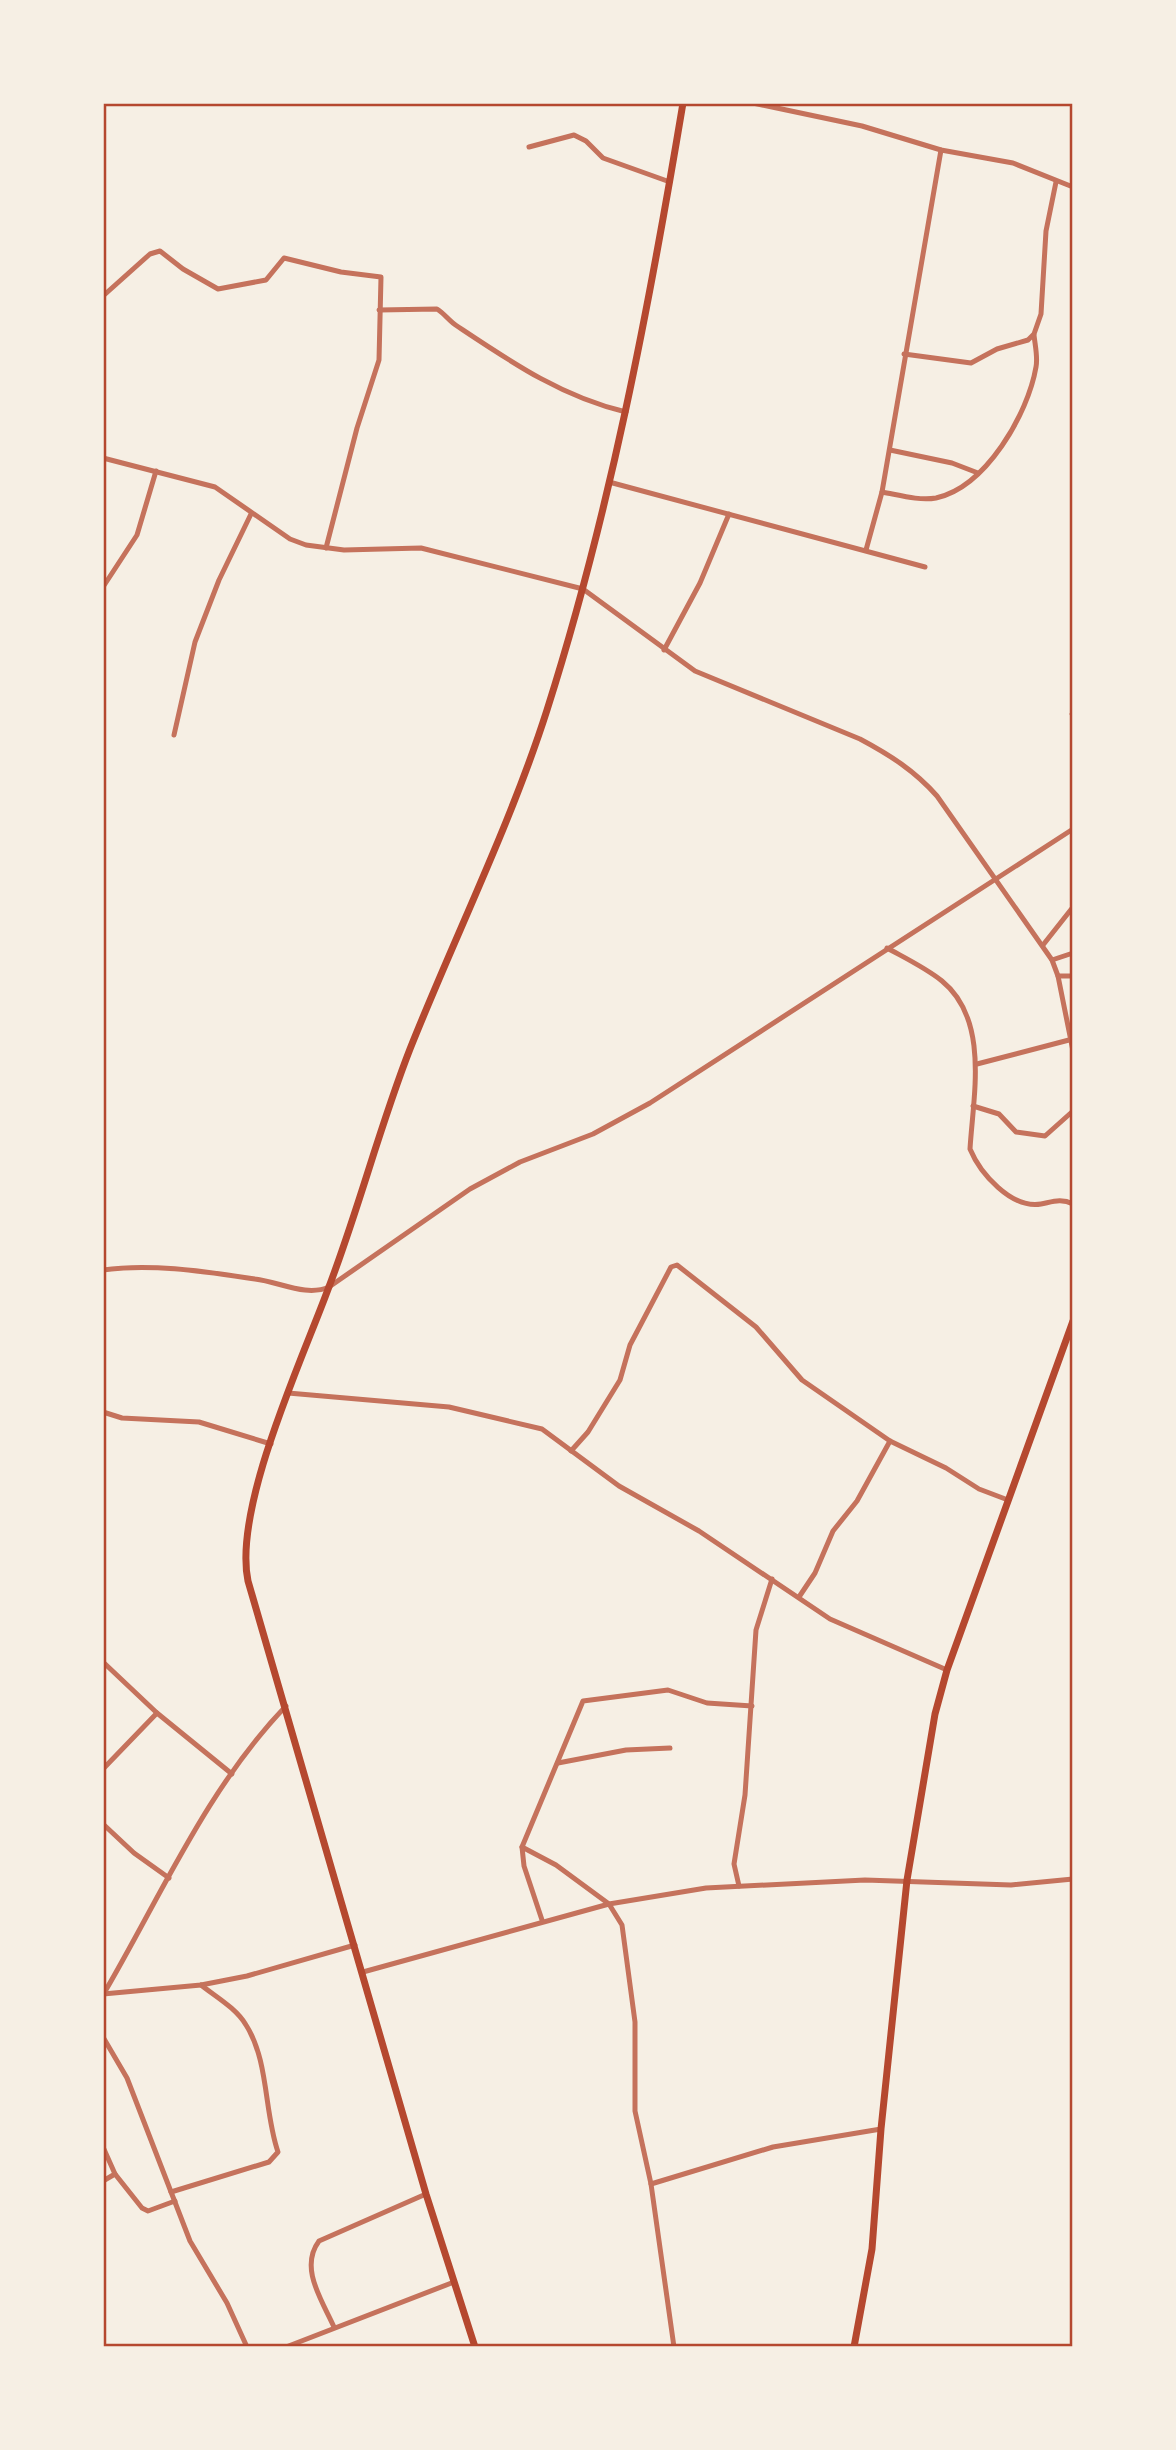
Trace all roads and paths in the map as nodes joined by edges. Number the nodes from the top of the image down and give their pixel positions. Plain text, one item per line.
1 (683, 103) edge
2 (753, 103) edge
3 (529, 147) dead end
4 (942, 150) junction
5 (670, 182) junction
6 (1056, 182) junction
7 (1073, 187) edge
8 (103, 296) edge
9 (379, 310) junction
10 (1034, 334) junction
11 (904, 354) junction
12 (626, 412) junction
13 (890, 450) junction
14 (103, 458) edge
15 (156, 471) junction
16 (978, 473) junction
17 (609, 482) junction
18 (882, 492) junction
19 (251, 514) junction
20 (729, 514) junction
21 (326, 548) junction
22 (866, 550) junction
23 (925, 567) dead end
24 (103, 587) edge
25 (583, 589) junction
26 (664, 650) junction
27 (174, 735) dead end
28 (1073, 829) edge
29 (994, 878) junction
30 (1073, 907) edge
31 (1043, 945) junction
32 (887, 948) junction
33 (1073, 953) edge
34 (1052, 960) junction
35 (1058, 976) junction
36 (1073, 976) edge
37 (1069, 1040) junction
38 (1073, 1051) edge
39 (977, 1064) junction
40 (973, 1107) junction
41 (1073, 1111) edge
42 (1073, 1204) edge
43 (103, 1270) edge
44 (329, 1287) junction
45 (1073, 1321) edge
46 (288, 1393) junction
47 (103, 1412) edge
48 (890, 1441) junction
49 (271, 1445) junction
50 (571, 1451) junction
51 (1008, 1500) junction
52 (772, 1579) junction
53 (799, 1597) junction
54 (103, 1662) edge
55 (947, 1670) junction
56 (286, 1706) junction
57 (752, 1706) junction
58 (157, 1713) junction
59 (670, 1748) dead end
60 (558, 1763) junction
61 (103, 1769) edge
62 (232, 1774) junction
63 (103, 1824) edge
64 (522, 1847) junction
65 (169, 1878) junction
66 (1073, 1879) edge
67 (907, 1880) junction
68 (739, 1886) junction
69 (609, 1904) junction
70 (542, 1920) junction
71 (355, 1945) junction
72 (363, 1972) junction
73 (201, 1985) junction
74 (104, 1994) edge
75 (103, 2037) edge
76 (881, 2129) junction
77 (103, 2147) edge
78 (115, 2174) junction
79 (103, 2182) edge
80 (651, 2184) junction
81 (172, 2192) junction
82 (426, 2194) junction
83 (175, 2201) junction
84 (454, 2282) junction
85 (334, 2327) junction
86 (247, 2347) edge
87 (286, 2347) edge
88 (475, 2347) edge
89 (674, 2347) edge
90 (853, 2347) edge

1 - 5 main road
2 - 4 street
3 - 5 street
4 - 6 street
4 - 11 street
5 - 12 main road
6 - 7 street
6 - 10 street
8 - 9 street
9 - 12 street
9 - 21 street
10 - 11 street
10 - 16 street
11 - 13 street
12 - 17 main road
13 - 16 street
13 - 18 street
14 - 15 street
15 - 19 street
15 - 24 street
16 - 18 street
17 - 20 street
17 - 25 main road
18 - 22 street
19 - 21 street
19 - 27 street
20 - 22 street
20 - 26 street
21 - 25 street
22 - 23 street
25 - 26 street
25 - 44 main road
26 - 29 street
28 - 29 street
29 - 31 street
29 - 32 street
30 - 31 street
31 - 34 street
32 - 39 street
32 - 44 street
33 - 34 street
34 - 35 street
35 - 36 street
35 - 37 street
37 - 38 street
37 - 39 street
39 - 40 street
40 - 41 street
40 - 42 street
43 - 44 street
44 - 46 main road
45 - 51 main road
46 - 49 main road
46 - 50 street
47 - 49 street
48 - 50 street
48 - 51 street
48 - 53 street
49 - 56 main road
50 - 52 street
51 - 55 main road
52 - 53 street
52 - 57 street
53 - 55 street
54 - 58 street
55 - 67 main road
56 - 62 street
56 - 71 main road
57 - 60 street
57 - 68 street
58 - 61 street
58 - 62 street
59 - 60 street
60 - 64 street
62 - 65 street
63 - 65 street
64 - 69 street
64 - 70 street
65 - 74 street
66 - 67 street
67 - 68 street
67 - 76 main road
68 - 69 street
69 - 70 street
69 - 80 street
70 - 72 street
71 - 72 main road
71 - 73 street
72 - 82 main road
73 - 74 street
73 - 81 street
75 - 81 street
76 - 80 street
76 - 90 main road
77 - 78 street
78 - 79 street
78 - 83 street
80 - 89 street
81 - 83 street
82 - 84 main road
82 - 85 street
83 - 86 street
84 - 85 street
84 - 88 main road
85 - 87 street

